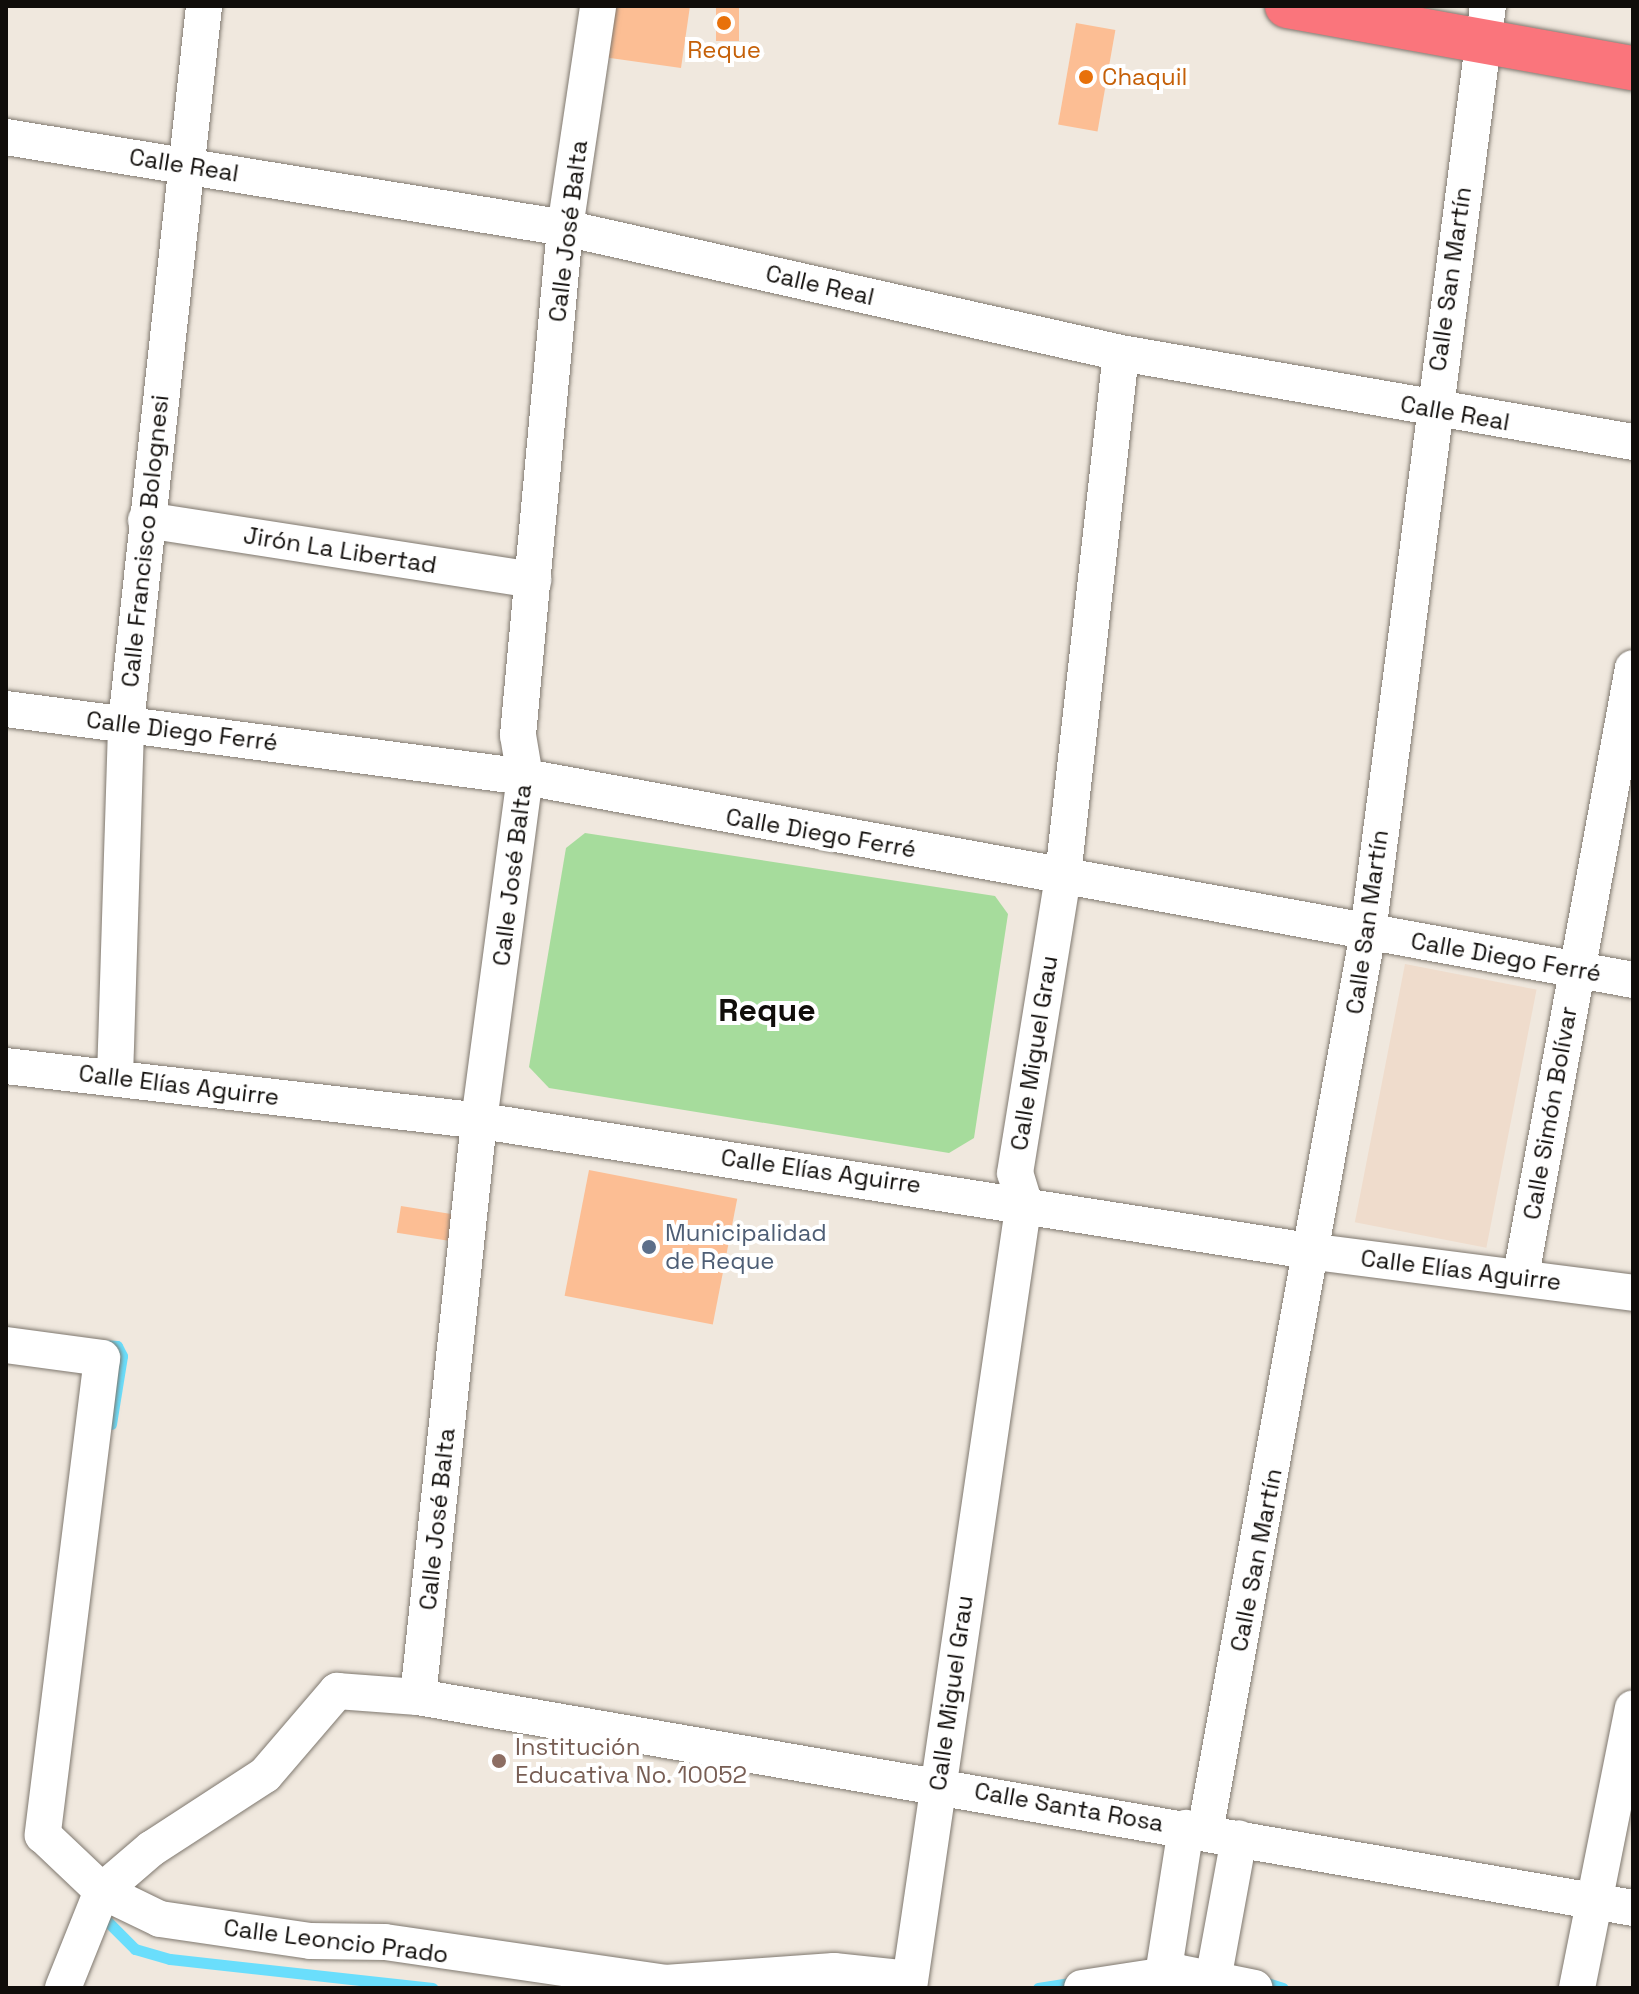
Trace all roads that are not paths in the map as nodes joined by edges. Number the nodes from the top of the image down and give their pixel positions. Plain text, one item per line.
1 (204, 6) edge
2 (598, 6) edge
3 (1287, 6) edge
4 (1486, 22) edge
5 (1633, 68) edge
6 (6, 137) edge
7 (183, 165) junction
8 (565, 228) junction
9 (1121, 353) junction
10 (1431, 410) junction
11 (1633, 442) edge
12 (146, 520) junction
13 (533, 580) junction
14 (1633, 668) edge
15 (6, 709) edge
16 (126, 723) junction
17 (525, 777) junction
18 (1063, 876) junction
19 (1368, 932) junction
20 (1575, 970) junction
21 (1633, 980) edge
22 (6, 1066) edge
23 (115, 1078) junction
24 (479, 1121) junction
25 (1024, 1202) junction
26 (1315, 1252) junction
27 (1521, 1275) junction
28 (1633, 1293) edge
29 (6, 1345) edge
30 (418, 1697) junction
31 (1633, 1709) edge
32 (938, 1784) junction
33 (1210, 1832) junction
34 (1593, 1901) junction
35 (97, 1902) junction
36 (1633, 1908) edge
37 (1164, 1967) junction
38 (1213, 1980) junction
39 (909, 1984) edge
40 (63, 1988) edge
41 (1082, 1988) edge
42 (1255, 1988) edge
43 (1577, 1988) edge

1 - 7 street, Calle Francisco Bolognesi
2 - 8 street, Calle José Balta
3 - 4 highway
4 - 5 highway
4 - 10 street, Calle San Martín
6 - 7 street, Calle Real
7 - 8 street, Calle Real
7 - 12 street, Calle Francisco Bolognesi
8 - 9 street, Calle Real
8 - 13 street, Calle José Balta
9 - 10 street, Calle Real
9 - 18 street, Calle Miguel Grau
10 - 11 street, Calle Real
10 - 19 street, Calle San Martín
12 - 13 street, Jirón La Libertad
12 - 16 street, Calle Francisco Bolognesi
13 - 17 street, Calle José Balta
14 - 20 street, Calle Simón Bolívar
15 - 16 street, Calle Diego Ferré
16 - 17 street, Calle Diego Ferré
16 - 23 street, Calle Francisco Bolognesi
17 - 18 street, Calle Diego Ferré
17 - 24 street, Calle José Balta
18 - 19 street, Calle Diego Ferré
18 - 25 street, Calle Miguel Grau
19 - 20 street, Calle Diego Ferré
19 - 26 street, Calle San Martín
20 - 21 street, Calle Diego Ferré
20 - 27 street, Calle Simón Bolívar
22 - 23 street, Calle Elías Aguirre
23 - 24 street, Calle Elías Aguirre
24 - 25 street, Calle Elías Aguirre
24 - 30 street, Calle José Balta
25 - 26 street, Calle Elías Aguirre
25 - 32 street, Calle Miguel Grau
26 - 27 street, Calle Elías Aguirre
26 - 33 street, Calle San Martín
27 - 28 street, Calle Elías Aguirre
29 - 35 street, Calle Leoncio Prado
30 - 32 street, Calle Santa Rosa
30 - 35 street, Calle Santa Rosa
31 - 34 street
32 - 33 street, Calle Santa Rosa
32 - 39 street, Calle Miguel Grau
33 - 34 street, Calle Santa Rosa
33 - 37 street
33 - 38 street
34 - 36 street, Calle Santa Rosa
34 - 43 street
35 - 39 street, Calle Leoncio Prado
35 - 40 street
37 - 38 street
37 - 41 street
38 - 42 street

